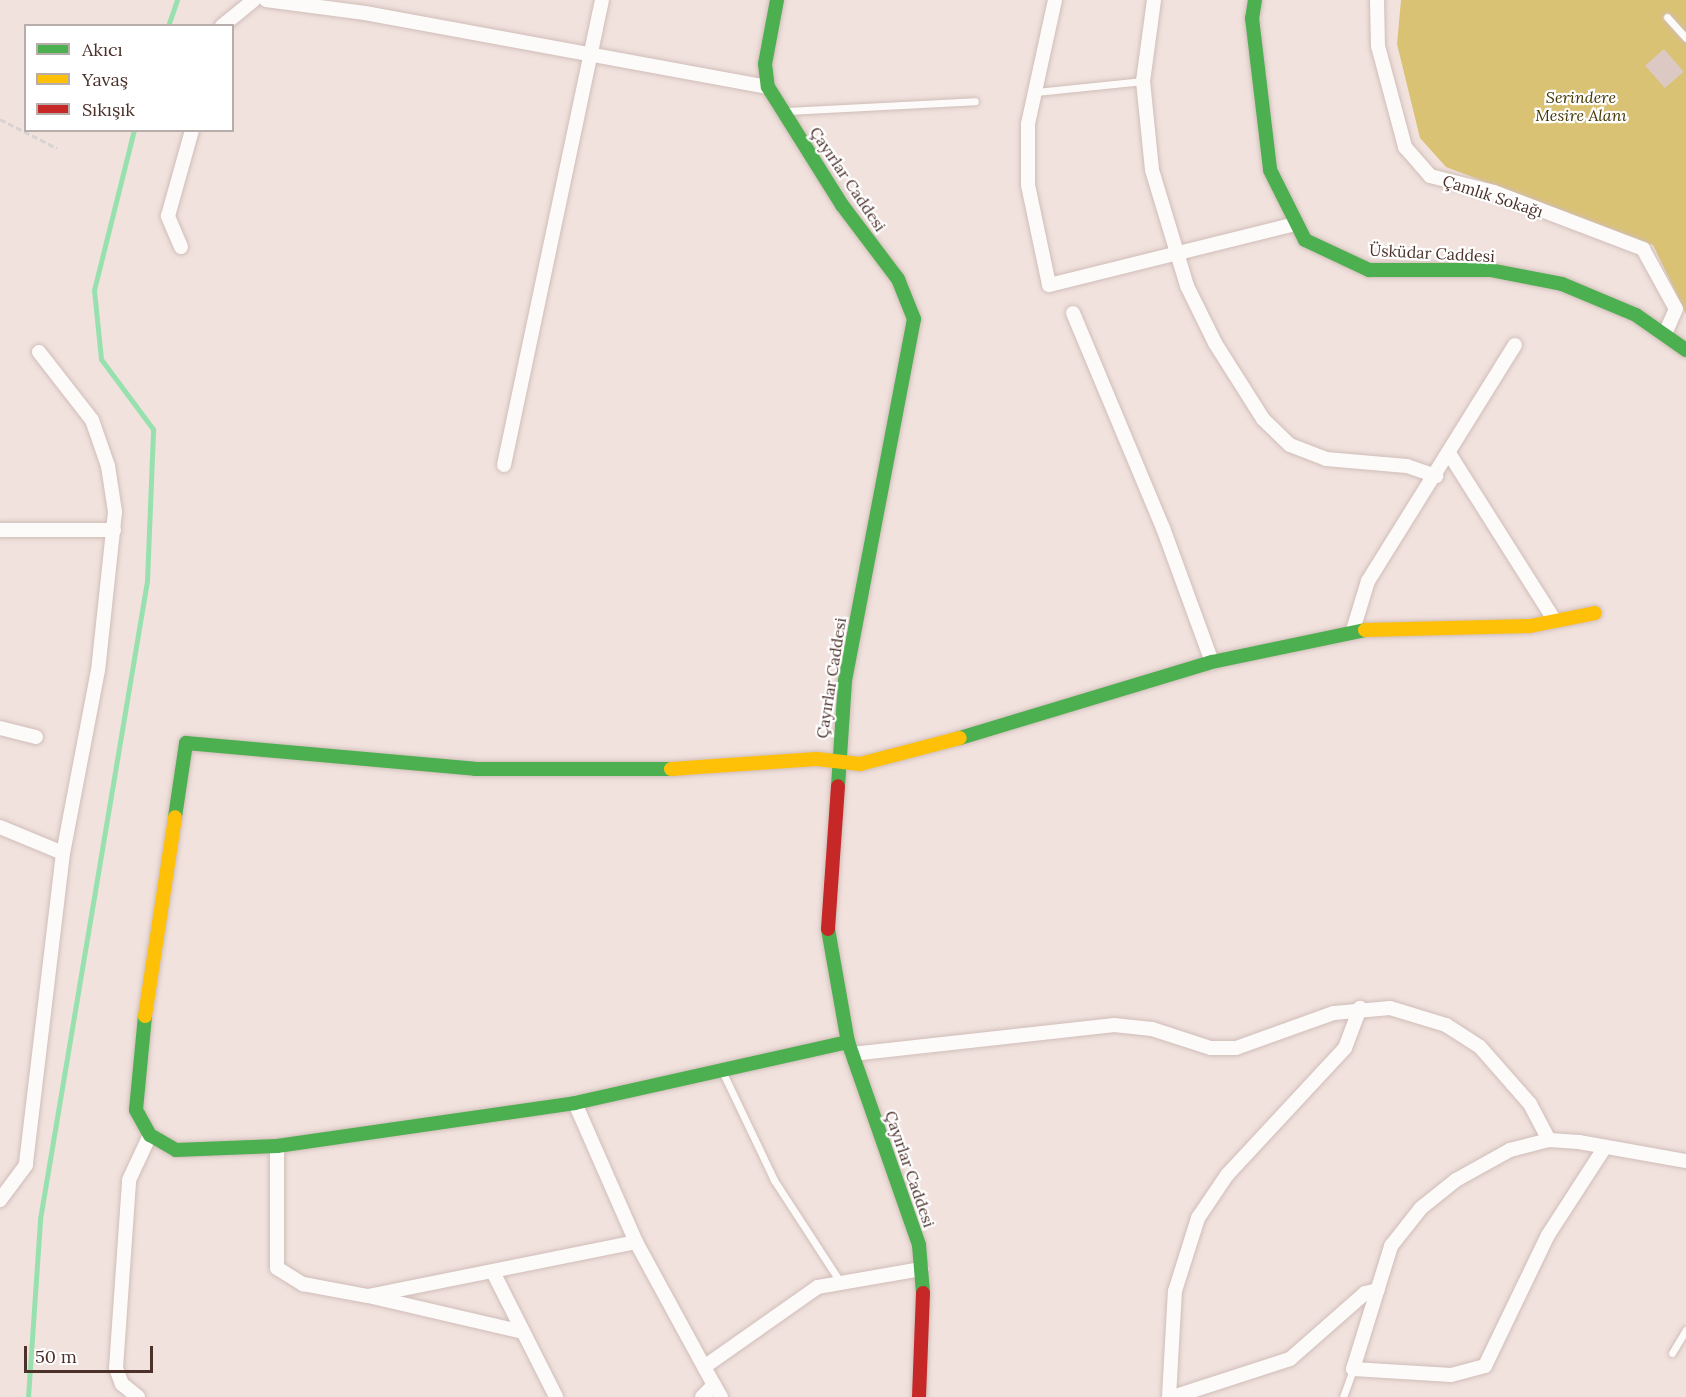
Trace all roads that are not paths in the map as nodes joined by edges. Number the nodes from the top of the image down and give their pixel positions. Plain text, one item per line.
1 (255, 0) edge
2 (266, 0) edge
3 (602, 0) edge
4 (777, 0) edge
5 (1056, 0) edge
6 (1154, 0) edge
7 (1255, 0) edge
8 (1377, 0) edge
9 (365, 6) edge
10 (1667, 17) dead end
11 (225, 24) edge
12 (1686, 38) edge
13 (591, 54) junction
14 (1143, 81) junction
15 (768, 87) junction
16 (1036, 92) junction
17 (975, 101) dead end
18 (782, 111) junction
19 (191, 132) edge
20 (1295, 225) junction
21 (181, 247) dead end
22 (1176, 254) junction
23 (1073, 313) dead end
24 (1665, 334) junction
25 (1515, 345) dead end
26 (1686, 350) edge
27 (39, 352) dead end
28 (1450, 455) junction
29 (504, 465) dead end
30 (1436, 476) junction
31 (0, 530) edge
32 (114, 530) junction
33 (1594, 613) dead end
34 (1555, 621) junction
35 (1353, 630) junction
36 (1212, 662) junction
37 (0, 728) edge
38 (36, 737) dead end
39 (836, 761) junction
40 (0, 827) edge
41 (63, 853) junction
42 (1360, 1008) junction
43 (850, 1048) junction
44 (720, 1068) junction
45 (575, 1102) junction
46 (150, 1135) junction
47 (1549, 1140) junction
48 (277, 1146) junction
49 (1605, 1147) junction
50 (1686, 1161) edge
51 (0, 1200) edge
52 (636, 1242) junction
53 (921, 1269) junction
54 (494, 1274) junction
55 (839, 1280) junction
56 (1378, 1290) junction
57 (368, 1296) junction
58 (1686, 1330) edge
59 (523, 1332) junction
60 (1672, 1353) dead end
61 (704, 1367) junction
62 (1353, 1369) junction
63 (717, 1391) edge
64 (138, 1397) edge
65 (556, 1397) edge
66 (702, 1397) edge
67 (919, 1397) edge
68 (1171, 1397) edge
69 (1343, 1397) edge

1 - 11 street
2 - 9 street
3 - 13 street
4 - 15 street, Çayırlar Caddesi
5 - 16 street
6 - 14 street
7 - 20 street, Üsküdar Caddesi
8 - 24 street, Çamlık Sokağı
9 - 13 street
10 - 12 lane
13 - 15 street
13 - 29 street
14 - 16 lane
14 - 22 street
15 - 18 street, Çayırlar Caddesi
16 - 22 street
17 - 18 lane
18 - 39 street, Çayırlar Caddesi
19 - 21 street
20 - 22 street
20 - 24 street, Üsküdar Caddesi
22 - 30 street
23 - 36 street
24 - 26 street, Üsküdar Caddesi
25 - 28 street
27 - 32 street
28 - 30 street
28 - 34 street
30 - 35 street
31 - 32 street
32 - 41 street
33 - 34 street
34 - 35 street
35 - 36 street
36 - 39 street
37 - 38 street
39 - 43 street, Çayırlar Caddesi
39 - 46 street
40 - 41 street
41 - 51 street
42 - 43 street
42 - 47 street
42 - 68 street
43 - 44 street
43 - 53 street, Çayırlar Caddesi
44 - 45 street
44 - 55 lane
45 - 48 street
45 - 52 street
46 - 48 street
46 - 64 street
47 - 49 street
47 - 56 street
48 - 57 street
49 - 50 street
49 - 62 street
52 - 54 street
52 - 61 street
53 - 55 street
53 - 67 street, Çayırlar Caddesi
54 - 57 street
54 - 59 street
55 - 61 street
56 - 62 street
56 - 68 street
57 - 59 street
58 - 60 lane
59 - 65 street
61 - 63 street
62 - 69 lane
63 - 66 street

